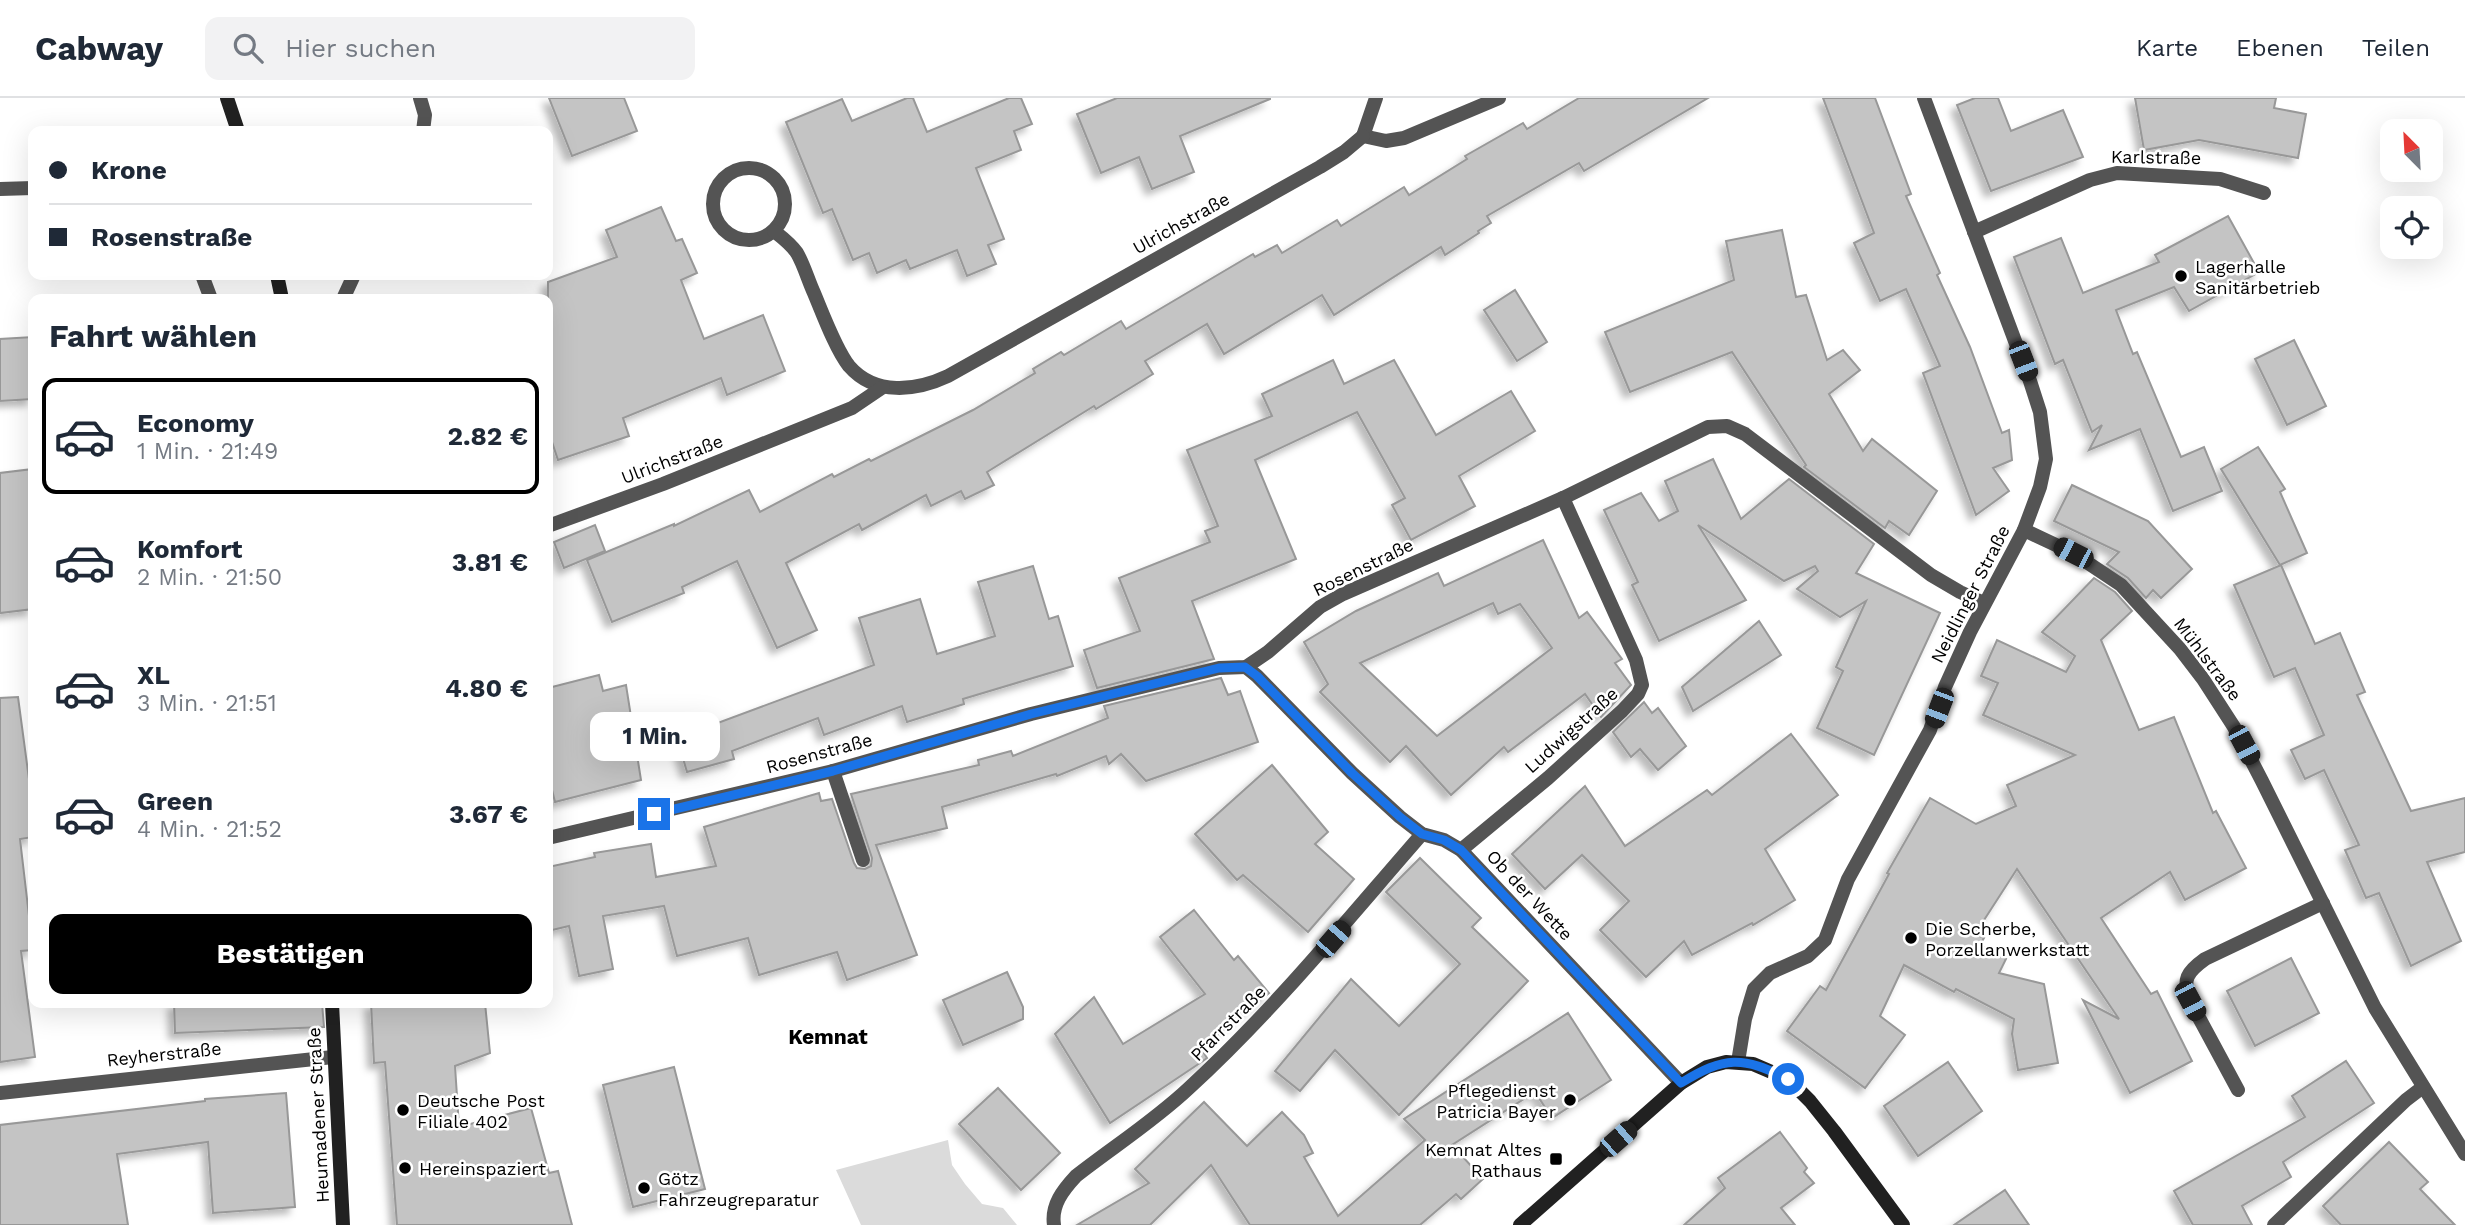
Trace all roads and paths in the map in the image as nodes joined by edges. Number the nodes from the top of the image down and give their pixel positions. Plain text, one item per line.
1 (228, 98) edge
2 (420, 98) edge
3 (1376, 98) edge
4 (1499, 98) edge
5 (1924, 98) edge
6 (236, 126) edge
7 (424, 126) edge
8 (1363, 136) junction
9 (28, 188) edge
10 (0, 189) edge
11 (2264, 193) dead end
12 (774, 231) junction
13 (1974, 232) junction
14 (883, 387) junction
15 (1563, 498) junction
16 (553, 524) edge
17 (2024, 530) junction
18 (1984, 603) junction
19 (1245, 667) junction
20 (833, 771) junction
21 (1422, 834) junction
22 (553, 837) edge
23 (1461, 850) junction
24 (863, 860) dead end
25 (2322, 903) junction
26 (332, 1008) edge
27 (333, 1057) junction
28 (1738, 1062) junction
29 (1681, 1083) junction
30 (2423, 1087) junction
31 (2238, 1090) dead end
32 (0, 1093) edge
33 (2465, 1154) edge
34 (343, 1225) edge
35 (1054, 1225) edge
36 (1520, 1225) edge
37 (1903, 1225) edge
38 (2274, 1225) edge

1 - 6 main road
2 - 7 street
3 - 8 street
4 - 8 street
5 - 13 street, Neidlinger Straße
8 - 14 street, Ulrichstraße
9 - 10 street
11 - 13 street, Karlstraße
12 - 12 street
12 - 14 street
13 - 17 street, Neidlinger Straße
14 - 16 street, Ulrichstraße
15 - 18 street, Rosenstraße
15 - 19 street, Rosenstraße
15 - 23 street, Ludwigstraße
17 - 18 street, Neidlinger Straße
17 - 25 street, Mühlstraße
18 - 28 street, Neidlinger Straße
19 - 20 street, Rosenstraße
19 - 21 street, Ob der Wette
20 - 22 street, Rosenstraße
20 - 24 street
21 - 23 street, Ob der Wette
21 - 35 street, Pfarrstraße
23 - 29 street, Ob der Wette
25 - 30 street, Mühlstraße
25 - 31 street
26 - 27 main road, Heumadener Straße
27 - 32 street, Reyherstraße
27 - 34 main road, Heumadener Straße
28 - 29 main road
28 - 37 main road
29 - 36 main road
30 - 33 street, Mühlstraße
30 - 38 street

